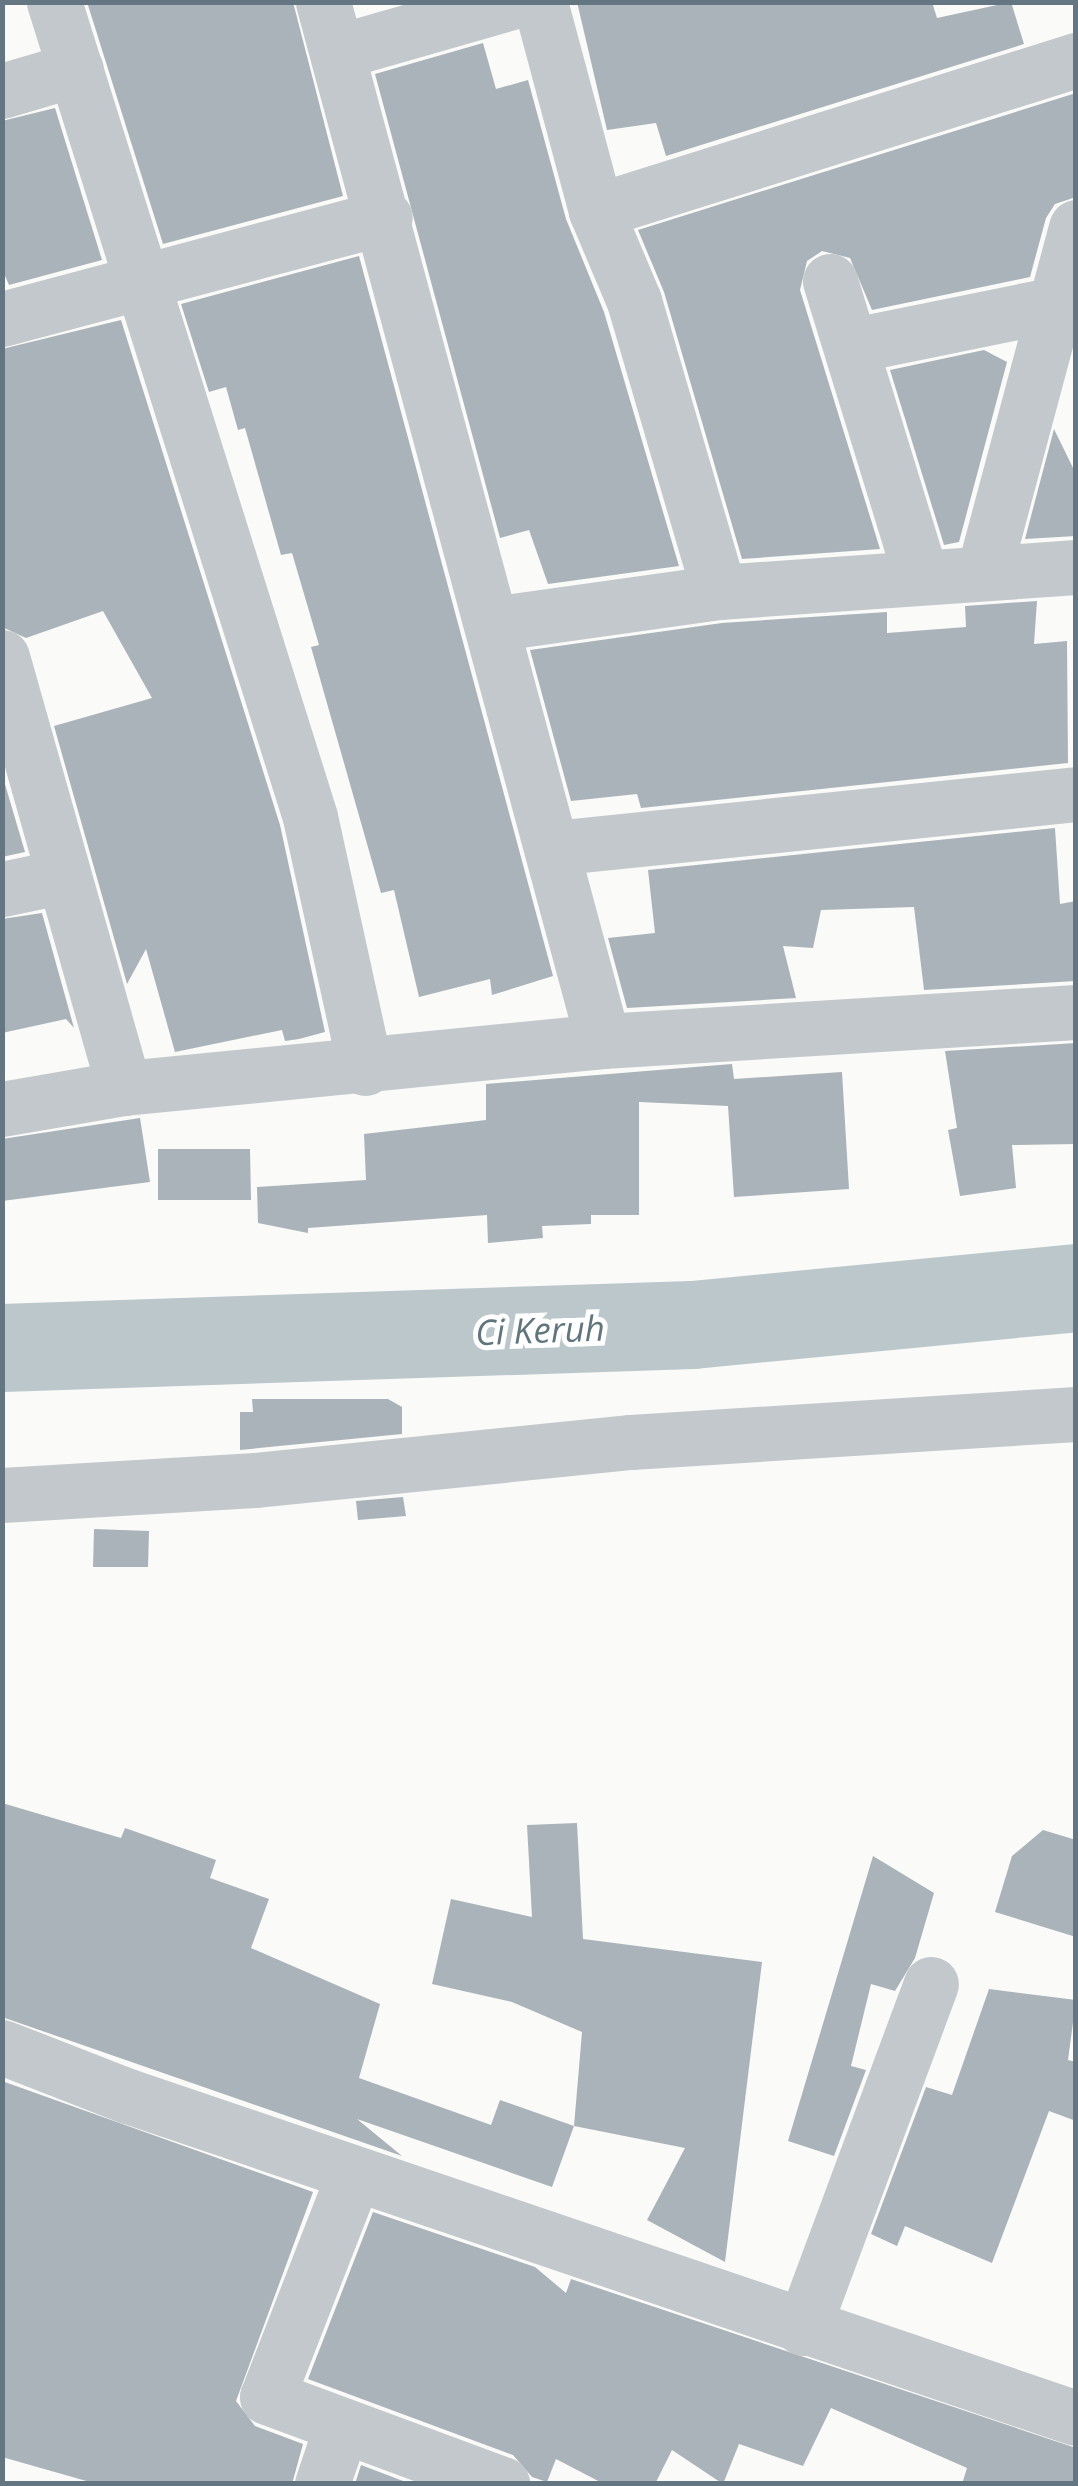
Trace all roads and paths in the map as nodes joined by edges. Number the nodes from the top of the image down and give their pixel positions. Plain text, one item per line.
1 (54, 2) edge
2 (511, 2) edge
3 (540, 2) edge
4 (330, 27) edge
5 (1076, 60) edge
6 (76, 69) junction
7 (2, 91) edge
8 (596, 211) junction
9 (385, 217) junction
10 (1076, 227) edge
11 (145, 280) junction
12 (830, 281) dead end
13 (1056, 304) junction
14 (2, 319) edge
15 (854, 345) junction
16 (1076, 567) edge
17 (984, 571) junction
18 (921, 576) junction
19 (719, 592) junction
20 (492, 624) junction
21 (4, 670) edge
22 (1076, 794) edge
23 (553, 848) junction
24 (64, 876) junction
25 (2, 888) edge
26 (1076, 1012) edge
27 (603, 1041) junction
28 (365, 1068) junction
29 (124, 1088) junction
30 (2, 1109) edge
31 (1076, 1414) edge
32 (2, 1495) edge
33 (931, 1984) dead end
34 (2, 2047) edge
35 (354, 2174) junction
36 (803, 2328) junction
37 (1076, 2418) edge
38 (341, 2428) junction
39 (322, 2484) edge
40 (502, 2484) edge

1 - 6 street
2 - 4 street
3 - 8 street
4 - 9 street
5 - 8 street
6 - 7 street
6 - 11 street
8 - 19 street
9 - 11 street
9 - 20 street
10 - 13 street
11 - 14 street
11 - 28 street
12 - 15 street
13 - 15 street
13 - 17 street
15 - 18 street
16 - 17 street
17 - 18 street
18 - 19 street
19 - 20 street
20 - 23 street
21 - 24 street
22 - 23 street
23 - 27 street
24 - 25 street
24 - 29 street
26 - 27 street
27 - 28 street
28 - 29 street
29 - 30 street
31 - 32 street
33 - 36 street
34 - 35 street
35 - 36 street
35 - 38 street
36 - 37 street
38 - 39 street
38 - 40 street

